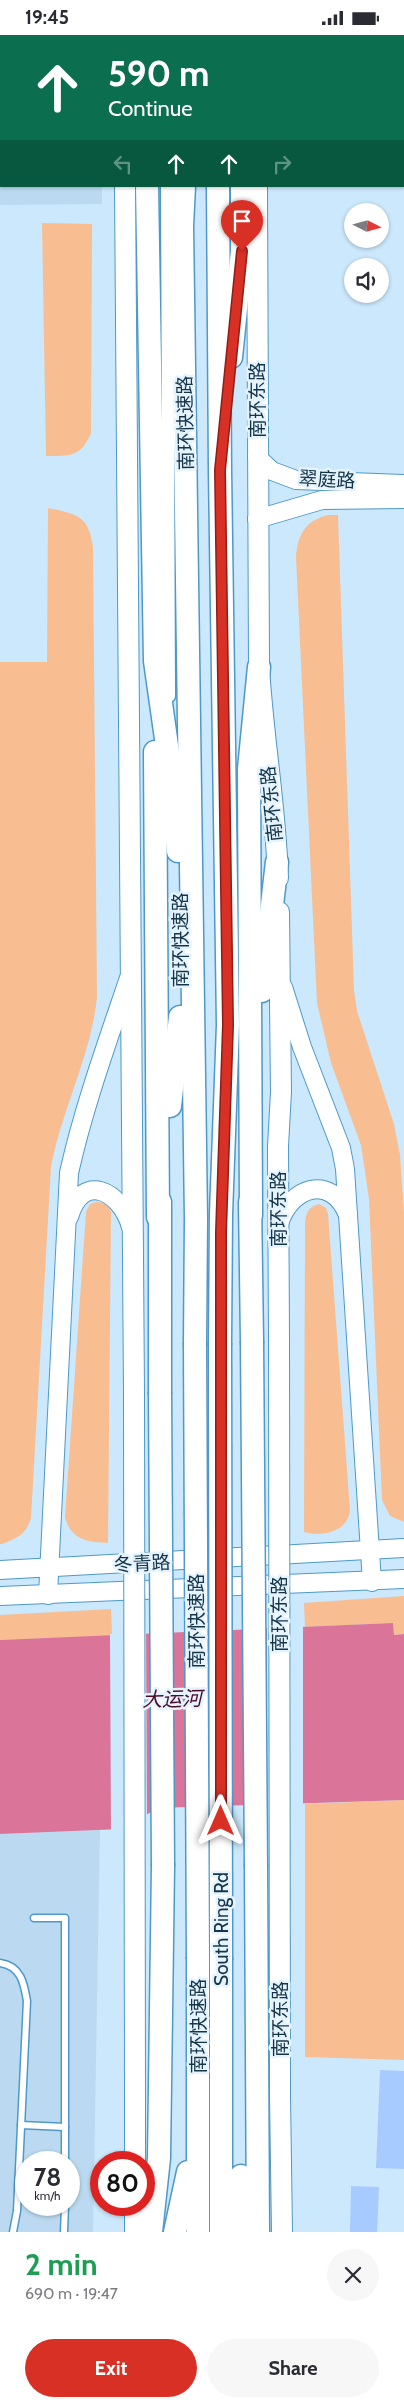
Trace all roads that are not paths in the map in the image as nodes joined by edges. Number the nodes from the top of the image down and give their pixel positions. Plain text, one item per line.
1 (125, 187) edge
2 (147, 187) edge
3 (167, 187) edge
4 (178, 187) edge
5 (184, 187) edge
6 (218, 187) edge
7 (242, 187) edge
8 (257, 187) edge
9 (182, 227) junction
10 (233, 340) junction
11 (257, 457) junction
12 (220, 470) junction
13 (404, 484) edge
14 (404, 499) edge
15 (257, 519) junction
16 (155, 661) junction
17 (189, 661) junction
18 (259, 667) junction
19 (170, 767) junction
20 (277, 862) junction
21 (180, 866) junction
22 (131, 970) junction
23 (280, 977) junction
24 (180, 1017) junction
25 (228, 1025) junction
26 (250, 1091) junction
27 (239, 1115) junction
28 (252, 1215) junction
29 (348, 1215) junction
30 (158, 1217) junction
31 (196, 1219) junction
32 (279, 1225) junction
33 (65, 1229) junction
34 (133, 1233) junction
35 (404, 1548) edge
36 (371, 1551) junction
37 (48, 1568) junction
38 (0, 1570) edge
39 (404, 1579) edge
40 (372, 1582) junction
41 (48, 1595) junction
42 (0, 1596) edge
43 (34, 1918) dead end
44 (0, 1963) edge
45 (256, 2033) junction
46 (197, 2102) junction
47 (21, 2125) junction
48 (65, 2127) junction
49 (65, 2151) edge
50 (135, 2151) edge
51 (64, 2216) edge
52 (135, 2216) edge
53 (13, 2232) edge
54 (64, 2232) edge
55 (135, 2232) edge
56 (151, 2232) edge
57 (176, 2232) edge
58 (198, 2232) edge
59 (221, 2232) edge
60 (241, 2232) edge
61 (258, 2232) edge
62 (282, 2232) edge

1 - 22 main road
2 - 16 highway
3 - 19 street
4 - 9 street
5 - 9 highway, 南环快速路
6 - 12 highway, South Ring Rd
7 - 10 highway
8 - 11 main road, 南环东路
9 - 17 highway, 南环快速路
10 - 12 highway
10 - 27 highway
11 - 13 main road, 翠庭路
11 - 15 main road, 南环东路
12 - 25 highway, South Ring Rd
14 - 15 main road, 翠庭路
15 - 18 main road, 南环东路
16 - 19 highway
16 - 30 highway
17 - 21 highway, 南环快速路
17 - 31 highway, 南环快速路
18 - 20 main road, 南环东路
18 - 26 highway
19 - 21 highway
20 - 23 main road, 南环东路
20 - 26 highway
21 - 24 highway, 南环快速路
22 - 33 main road
22 - 34 main road
23 - 29 main road
23 - 32 main road, 南环东路
24 - 30 highway
24 - 31 highway, 南环快速路
25 - 27 highway
25 - 59 highway, South Ring Rd, bridge
26 - 28 highway
27 - 28 highway
28 - 45 highway, bridge
29 - 32 main road
29 - 36 main road
30 - 56 highway, bridge
31 - 46 highway, 南环快速路, bridge
32 - 62 main road, 南环东路, bridge
33 - 34 main road
33 - 37 main road
34 - 50 main road, bridge
35 - 36 main road, 冬青路
36 - 37 main road, 冬青路
36 - 40 main road
37 - 38 main road, 冬青路
37 - 41 main road
39 - 40 main road, 冬青路
40 - 41 main road, 冬青路
41 - 42 main road, 冬青路
43 - 48 lane
44 - 47 lane
45 - 60 highway
45 - 61 highway
46 - 57 highway
46 - 58 highway, 南环快速路
47 - 48 lane
47 - 53 lane
48 - 49 lane
51 - 54 lane
52 - 55 main road

